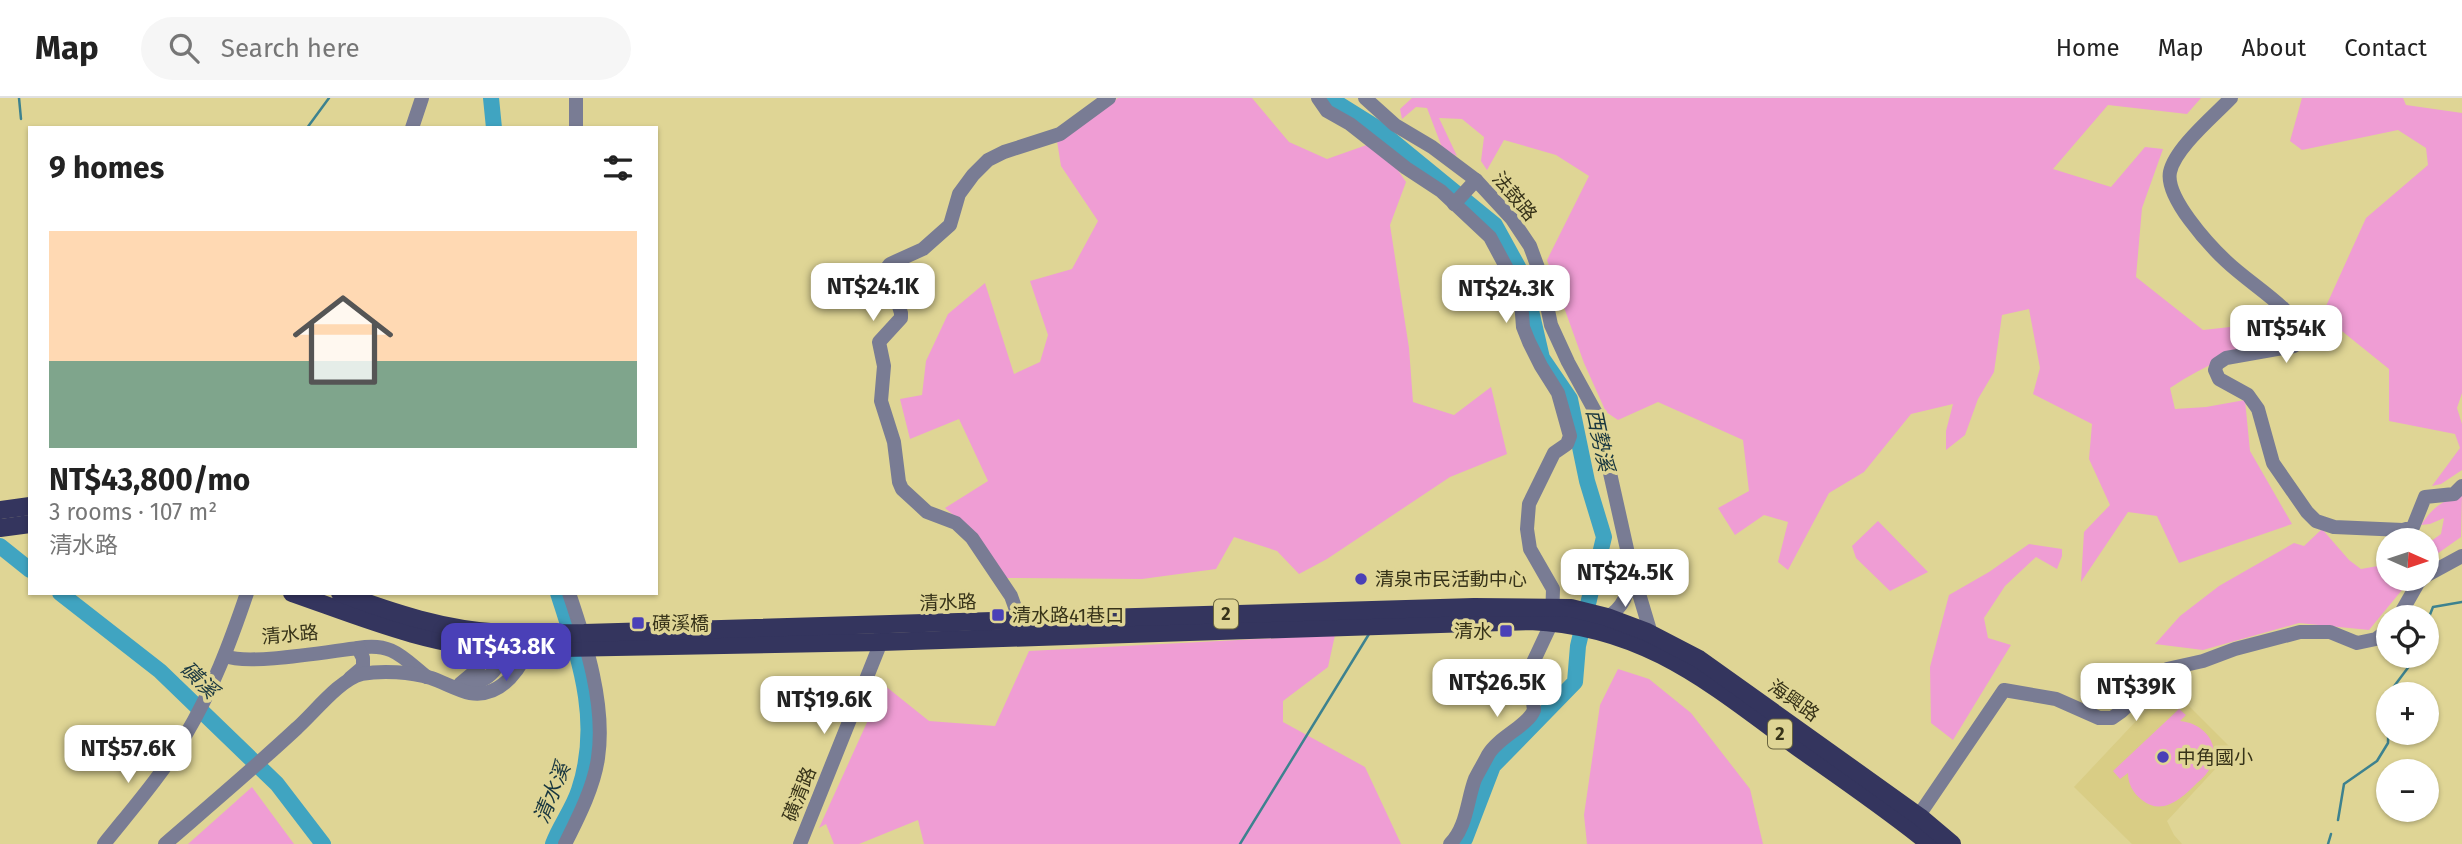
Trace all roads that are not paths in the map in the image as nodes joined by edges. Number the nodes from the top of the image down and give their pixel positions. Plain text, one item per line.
1 (422, 98) edge
2 (576, 98) edge
3 (1109, 98) edge
4 (1318, 98) edge
5 (1364, 98) edge
6 (2231, 98) edge
7 (413, 126) edge
8 (576, 126) edge
9 (1476, 180) junction
10 (1454, 204) junction
11 (1568, 362) junction
12 (1548, 376) junction
13 (2462, 486) edge
14 (28, 506) edge
15 (0, 510) edge
16 (28, 524) edge
17 (0, 528) edge
18 (2462, 556) edge
19 (1631, 566) junction
20 (2440, 568) edge
21 (246, 595) edge
22 (299, 595) edge
23 (344, 595) edge
24 (569, 595) edge
25 (1561, 615) junction
26 (1600, 620) junction
27 (398, 622) junction
28 (1016, 628) junction
29 (881, 633) junction
30 (1647, 639) junction
31 (2376, 639) edge
32 (494, 640) junction
33 (575, 641) junction
34 (358, 648) junction
35 (529, 649) junction
36 (223, 663) junction
37 (427, 677) junction
38 (349, 679) junction
39 (456, 687) junction
40 (1915, 822) junction
41 (104, 844) edge
42 (165, 844) edge
43 (565, 844) edge
44 (800, 844) edge
45 (1450, 844) edge
46 (1930, 844) edge
47 (1952, 844) edge

1 - 7 street
2 - 8 street
3 - 28 street
4 - 10 street
5 - 9 street, 法鼓路
6 - 13 street
9 - 10 street
9 - 11 street, 法鼓路
10 - 12 street
11 - 12 street
11 - 19 street, 法鼓路
12 - 25 street
14 - 15 main road
16 - 17 main road
18 - 20 street
19 - 26 street
19 - 30 street, 法鼓路
21 - 36 street
22 - 27 main road, 2
23 - 27 main road, 2
24 - 33 street
25 - 26 main road, 2
25 - 28 main road, 清水路 / 2
25 - 45 street
26 - 30 main road, 海興路 / 2
27 - 32 main road, 2
28 - 29 main road, 清水路 / 2
29 - 33 main road, 清水路 / 2
29 - 44 street, 磺清路
30 - 40 main road, 海興路 / 2
31 - 40 street
32 - 33 main road, 清水路 / 2
32 - 35 main road, 清水路 / 2
32 - 39 street
33 - 35 main road, 清水路 / 2
33 - 43 street
34 - 36 street, 清水路
34 - 37 street, 清水路
34 - 38 street
35 - 39 street, 清水路
36 - 41 street
37 - 38 street, 清水路
37 - 39 street, 清水路
38 - 42 street
40 - 46 main road, 海興路 / 2
40 - 47 main road, 海興路 / 2

